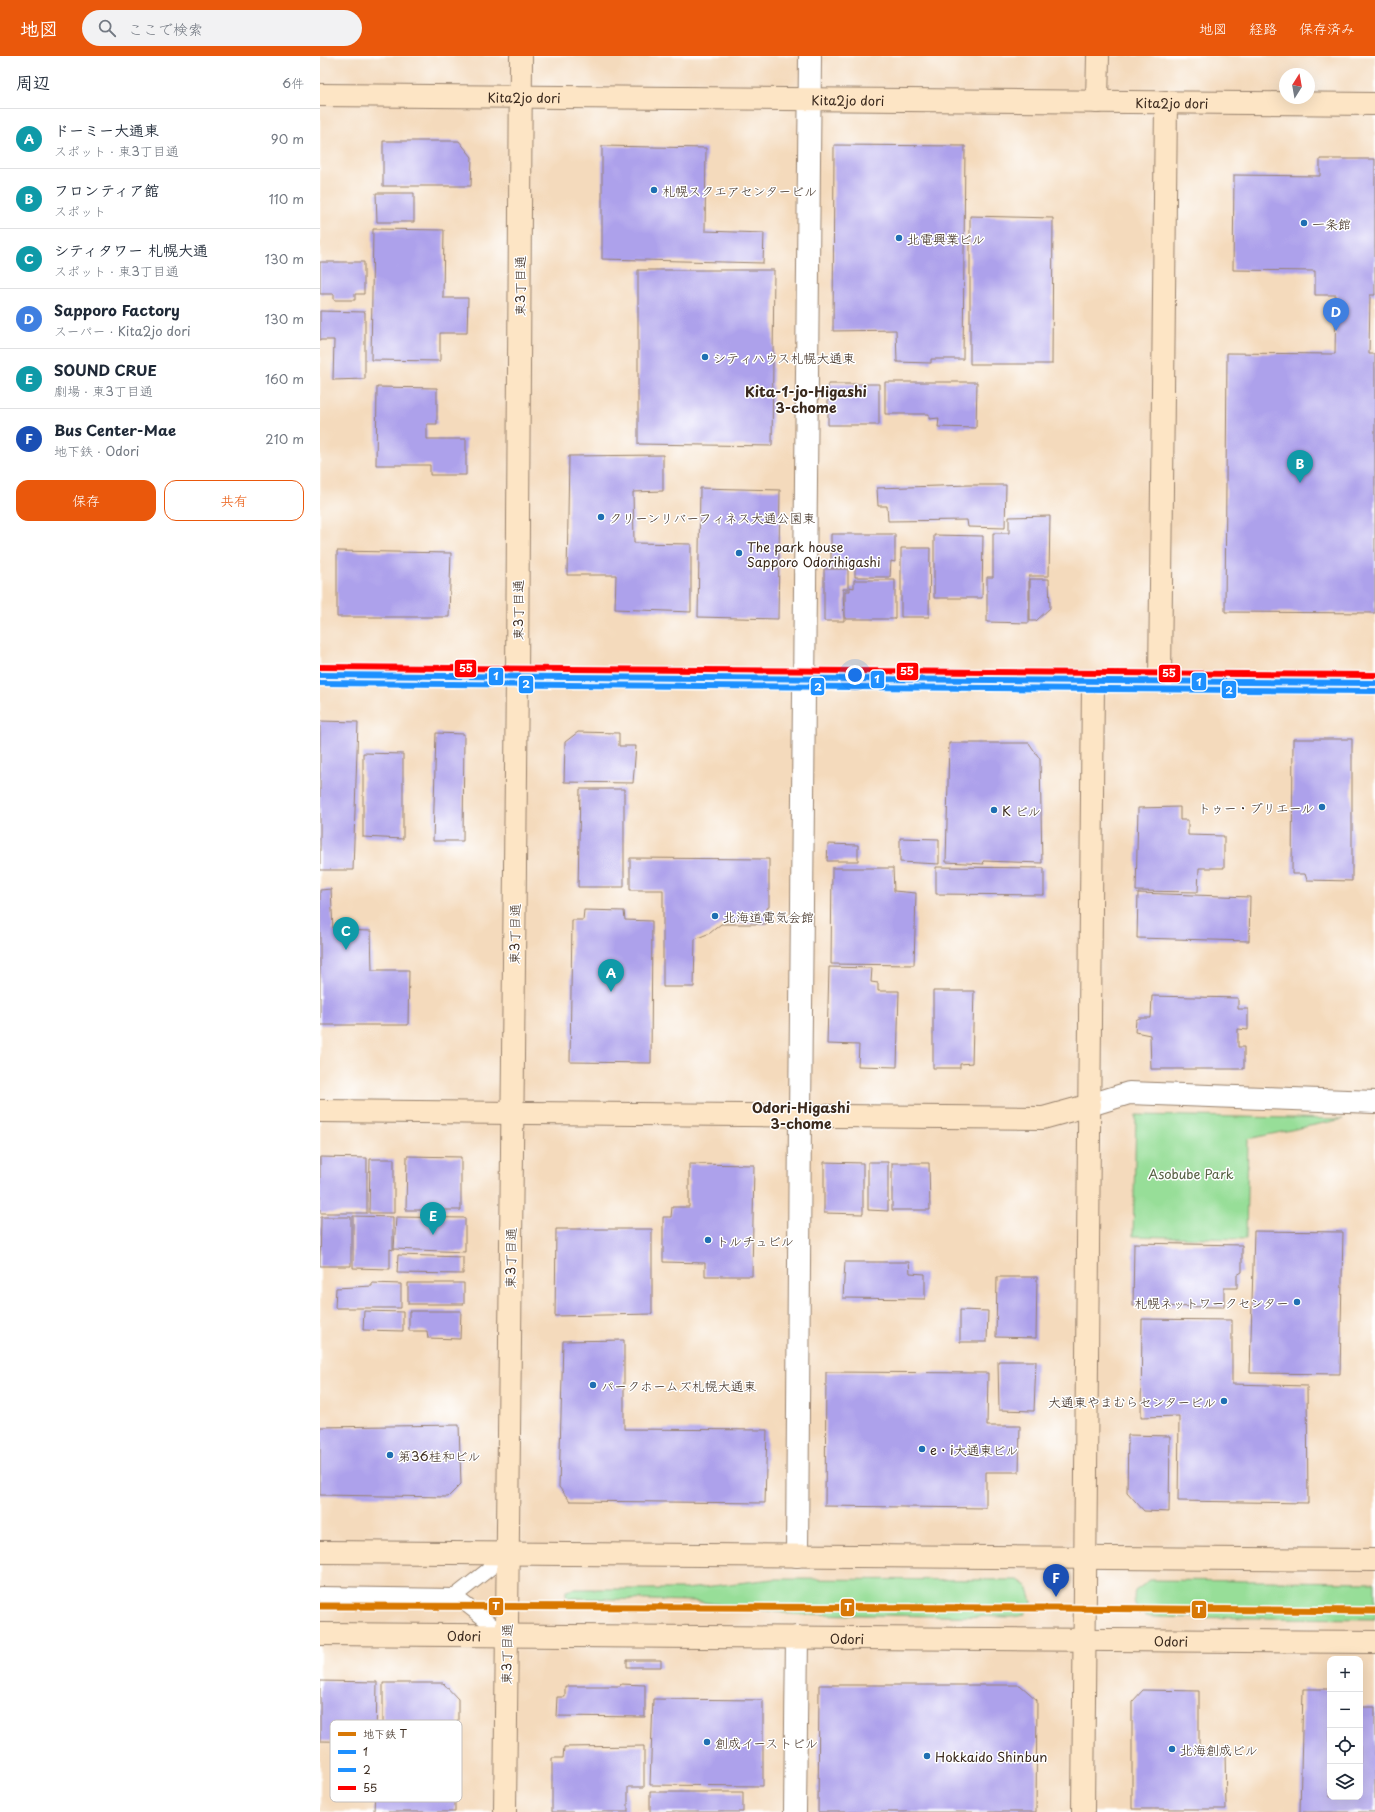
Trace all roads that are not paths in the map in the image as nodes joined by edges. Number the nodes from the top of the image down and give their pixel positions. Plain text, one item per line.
1 (521, 56) edge
2 (810, 56) edge
3 (1098, 56) edge
4 (320, 95) edge
5 (520, 97) junction
6 (810, 99) junction
7 (1098, 102) junction
8 (1166, 102) junction
9 (1375, 104) edge
10 (320, 675) edge
11 (517, 677) junction
12 (804, 679) junction
13 (1093, 681) junction
14 (1160, 681) junction
15 (1375, 682) edge
16 (1375, 1102) edge
17 (1090, 1105) junction
18 (320, 1111) edge
19 (512, 1112) junction
20 (800, 1116) junction
21 (320, 1552) edge
22 (507, 1555) junction
23 (797, 1556) junction
24 (1086, 1558) junction
25 (1375, 1560) edge
26 (320, 1594) edge
27 (455, 1596) junction
28 (320, 1634) edge
29 (506, 1636) junction
30 (797, 1637) junction
31 (1085, 1639) junction
32 (1375, 1642) edge
33 (505, 1812) edge
34 (795, 1812) edge
35 (1083, 1812) edge

1 - 5 street, 東3丁目通
2 - 6 street
3 - 7 street
4 - 5 street, Kita2jo dori
5 - 6 street, Kita2jo dori
5 - 11 street, 東3丁目通
6 - 7 street, Kita2jo dori
6 - 12 street
7 - 8 street, Kita2jo dori
8 - 9 street, Kita2jo dori
8 - 14 street
10 - 11 highway
11 - 12 highway
11 - 19 street, 東3丁目通
12 - 13 highway
12 - 20 street
13 - 14 highway
13 - 17 street
14 - 15 highway
16 - 17 street
17 - 20 street
17 - 24 street
18 - 19 street
19 - 20 street
19 - 22 street, 東3丁目通
20 - 23 street
21 - 22 street
22 - 23 street
22 - 27 lane
22 - 29 street, 東3丁目通
23 - 24 street
24 - 25 street
24 - 31 street
26 - 27 lane
27 - 29 lane
28 - 29 street, Odori
29 - 30 street, Odori
29 - 33 street, 東3丁目通
30 - 31 street, Odori
30 - 34 street
31 - 32 street, Odori
31 - 35 street

